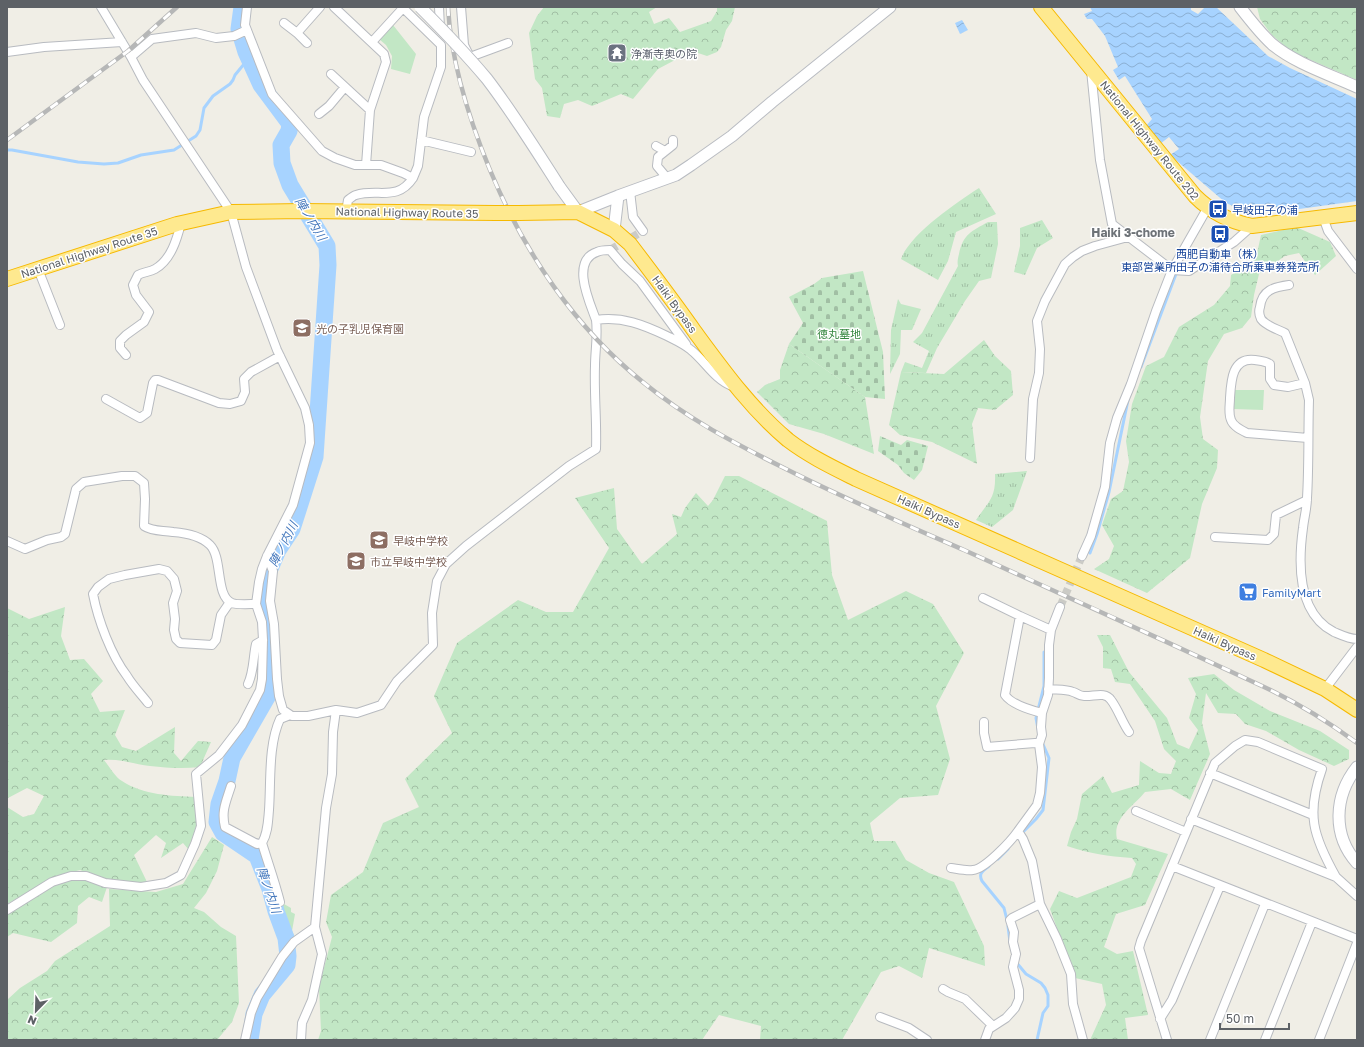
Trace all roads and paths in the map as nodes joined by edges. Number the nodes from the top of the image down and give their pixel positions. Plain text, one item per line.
1 (101, 7) edge
2 (247, 7) edge
3 (320, 7) edge
4 (334, 7) edge
5 (403, 7) edge
6 (420, 7) edge
7 (439, 7) edge
8 (461, 7) edge
9 (890, 7) edge
10 (1041, 7) edge
11 (1240, 7) edge
12 (284, 23) dead end
13 (247, 30) junction
14 (296, 33) junction
15 (122, 42) junction
16 (372, 42) junction
17 (307, 43) dead end
18 (508, 43) dead end
19 (441, 45) junction
20 (7, 52) edge
21 (131, 57) junction
22 (1091, 68) junction
23 (331, 74) dead end
24 (345, 87) junction
25 (1357, 87) edge
26 (370, 110) junction
27 (320, 114) dead end
28 (420, 140) junction
29 (673, 140) dead end
30 (656, 146) dead end
31 (665, 151) junction
32 (471, 152) dead end
33 (366, 165) junction
34 (413, 178) junction
35 (667, 178) junction
36 (630, 191) junction
37 (618, 196) junction
38 (1208, 207) junction
39 (231, 212) junction
40 (346, 212) junction
41 (578, 212) junction
42 (1357, 213) edge
43 (1322, 217) junction
44 (181, 223) junction
45 (1252, 226) junction
46 (614, 230) junction
47 (643, 231) dead end
48 (1128, 238) junction
49 (38, 269) junction
50 (1357, 269) edge
51 (1172, 270) junction
52 (7, 279) edge
53 (1288, 285) dead end
54 (596, 320) junction
55 (60, 325) dead end
56 (691, 350) junction
57 (126, 356) dead end
58 (280, 356) junction
59 (1305, 384) junction
60 (738, 388) junction
61 (106, 399) dead end
62 (1308, 438) junction
63 (1030, 458) dead end
64 (1307, 500) junction
65 (1215, 537) dead end
66 (7, 542) edge
67 (267, 556) junction
68 (1082, 556) tunnel mouth
69 (983, 598) dead end
70 (230, 602) junction
71 (256, 604) junction
72 (1060, 608) tunnel mouth
73 (1020, 616) junction
74 (1050, 630) junction
75 (263, 640) junction
76 (1357, 640) edge
77 (1357, 647) edge
78 (248, 684) dead end
79 (1048, 689) junction
80 (1325, 689) junction
81 (148, 702) dead end
82 (336, 710) junction
83 (1357, 710) edge
84 (1042, 713) junction
85 (290, 715) junction
86 (984, 722) dead end
87 (1129, 732) dead end
88 (1039, 744) junction
89 (1357, 767) edge
90 (1210, 773) junction
91 (231, 786) dead end
92 (1136, 811) dead end
93 (1313, 815) junction
94 (1191, 819) junction
95 (1018, 830) junction
96 (1186, 832) junction
97 (262, 843) junction
98 (1357, 863) edge
99 (1172, 866) junction
100 (951, 868) dead end
101 (1336, 877) junction
102 (1220, 886) junction
103 (1357, 896) edge
104 (280, 902) dead end
105 (1040, 904) junction
106 (1265, 904) junction
107 (7, 910) edge
108 (1312, 922) junction
109 (315, 927) junction
110 (1357, 939) edge
111 (1357, 943) edge
112 (943, 989) dead end
113 (880, 1017) dead end
114 (1160, 1019) junction
115 (993, 1026) junction
116 (245, 1040) edge
117 (301, 1040) edge
118 (926, 1040) edge
119 (985, 1040) edge
120 (1083, 1040) edge
121 (1167, 1040) edge
122 (1210, 1040) edge
123 (1265, 1040) edge
124 (1319, 1040) edge

1 - 15 street
2 - 13 street
3 - 14 street
4 - 16 street
5 - 16 street
5 - 19 street
6 - 41 street, bridge
7 - 19 street
8 - 18 street
9 - 35 street
10 - 22 highway, National Highway Route 202
11 - 25 street
12 - 14 street
13 - 21 street
13 - 33 street
14 - 17 street
15 - 20 street
15 - 21 street
16 - 26 street
19 - 28 street
21 - 39 street
22 - 38 highway, National Highway Route 202
22 - 48 street
23 - 24 street
24 - 26 street
24 - 27 street
26 - 33 street
28 - 32 street
28 - 34 street
29 - 31 street
30 - 31 street
31 - 35 street
33 - 34 street
34 - 40 street
35 - 36 street
36 - 37 street
36 - 47 street
37 - 41 street
37 - 46 street
38 - 45 highway, National Highway Route 202
38 - 51 street
39 - 40 highway, National Highway Route 35
39 - 44 highway, National Highway Route 35
39 - 58 street
40 - 41 highway, National Highway Route 35, bridge
41 - 46 highway, Haiki Bypass
42 - 43 highway, National Highway Route 202
43 - 45 highway, National Highway Route 202
43 - 50 street
44 - 49 highway, National Highway Route 35
44 - 57 street
45 - 51 street
46 - 60 highway, Haiki Bypass
48 - 51 street
48 - 63 street
49 - 52 highway, National Highway Route 35
49 - 55 street
51 - 68 street
53 - 59 street
54 - 56 street
54 - 56 street
54 - 82 street
56 - 60 street
58 - 61 street
58 - 67 street
59 - 62 street
59 - 62 street
60 - 80 highway, Haiki Bypass
62 - 64 street
64 - 65 street
64 - 76 street
66 - 70 street
67 - 71 street
67 - 85 street
69 - 73 street
70 - 71 street
70 - 81 street
71 - 75 street
72 - 74 street
73 - 74 street
73 - 84 street
74 - 79 street
75 - 78 street
75 - 107 street
77 - 80 street
79 - 84 street
79 - 87 street
80 - 83 highway, Haiki Bypass
82 - 85 street
82 - 109 street
84 - 88 street
85 - 97 street
86 - 88 street
88 - 95 street
89 - 98 street
90 - 93 street
90 - 93 street
90 - 94 street
91 - 97 street
92 - 96 street
93 - 101 street
94 - 96 street
94 - 101 street
95 - 100 street
95 - 105 street
96 - 99 street
97 - 104 street
99 - 102 street
99 - 114 street
101 - 103 street
102 - 106 street
102 - 114 street
105 - 115 street
105 - 120 street
106 - 108 street
106 - 122 street
108 - 110 street
108 - 123 street
109 - 116 street
109 - 117 street
111 - 124 street
112 - 115 street
113 - 118 street
114 - 121 street
115 - 119 street

